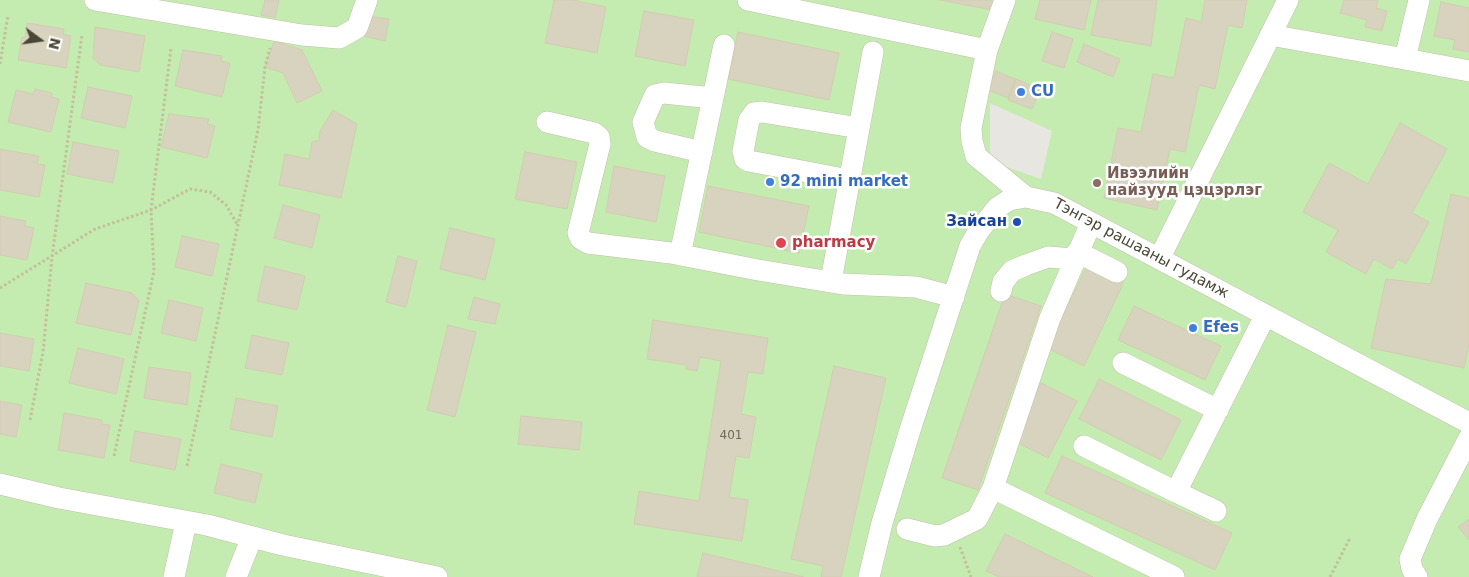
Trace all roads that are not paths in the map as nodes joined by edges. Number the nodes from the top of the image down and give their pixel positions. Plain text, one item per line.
1 (95, 0) edge
2 (367, 0) edge
3 (748, 0) edge
4 (1005, 0) edge
5 (1288, 0) edge
6 (1419, 0) edge
7 (1270, 35) junction
8 (724, 44) dead end
9 (987, 50) junction
10 (873, 52) dead end
11 (1405, 59) junction
12 (1469, 71) edge
13 (713, 98) junction
14 (547, 122) dead end
15 (859, 128) junction
16 (702, 152) junction
17 (849, 180) junction
18 (1026, 197) junction
19 (1092, 223) junction
20 (680, 255) junction
21 (1075, 256) junction
22 (1160, 257) junction
23 (1117, 272) dead end
24 (831, 282) junction
25 (1001, 291) dead end
26 (954, 297) junction
27 (1265, 316) junction
28 (1122, 363) dead end
29 (1218, 410) junction
30 (1469, 423) edge
31 (1469, 438) edge
32 (1084, 446) dead end
33 (0, 484) edge
34 (993, 488) junction
35 (1176, 492) junction
36 (1216, 511) dead end
37 (186, 522) junction
38 (907, 529) dead end
39 (252, 537) junction
40 (174, 577) edge
41 (236, 577) edge
42 (437, 577) edge
43 (869, 577) edge
44 (1174, 577) edge
45 (1417, 577) edge

1 - 2 street
3 - 9 street
4 - 9 street
5 - 7 street
6 - 11 street
7 - 11 street
7 - 22 street
8 - 13 street
9 - 18 street
10 - 15 street
11 - 12 street
13 - 16 street
13 - 16 street
14 - 20 street
15 - 17 street
15 - 17 street
16 - 20 street
17 - 24 street
18 - 19 street, Тэнгэр рашааны гудамж
18 - 26 street, Тэнгэр рашааны гудамж
19 - 21 street
19 - 22 street, Тэнгэр рашааны гудамж
20 - 24 street
21 - 23 street
21 - 25 street
21 - 34 street
22 - 27 street, Тэнгэр рашааны гудамж
24 - 26 street
26 - 43 street, Тэнгэр рашааны гудамж
27 - 29 street
27 - 30 street, Тэнгэр рашааны гудамж
28 - 29 street
29 - 35 street
31 - 45 street
32 - 35 street
33 - 37 street
34 - 38 street
34 - 44 street
35 - 36 street
37 - 39 street
37 - 40 street
39 - 41 street
39 - 42 street

